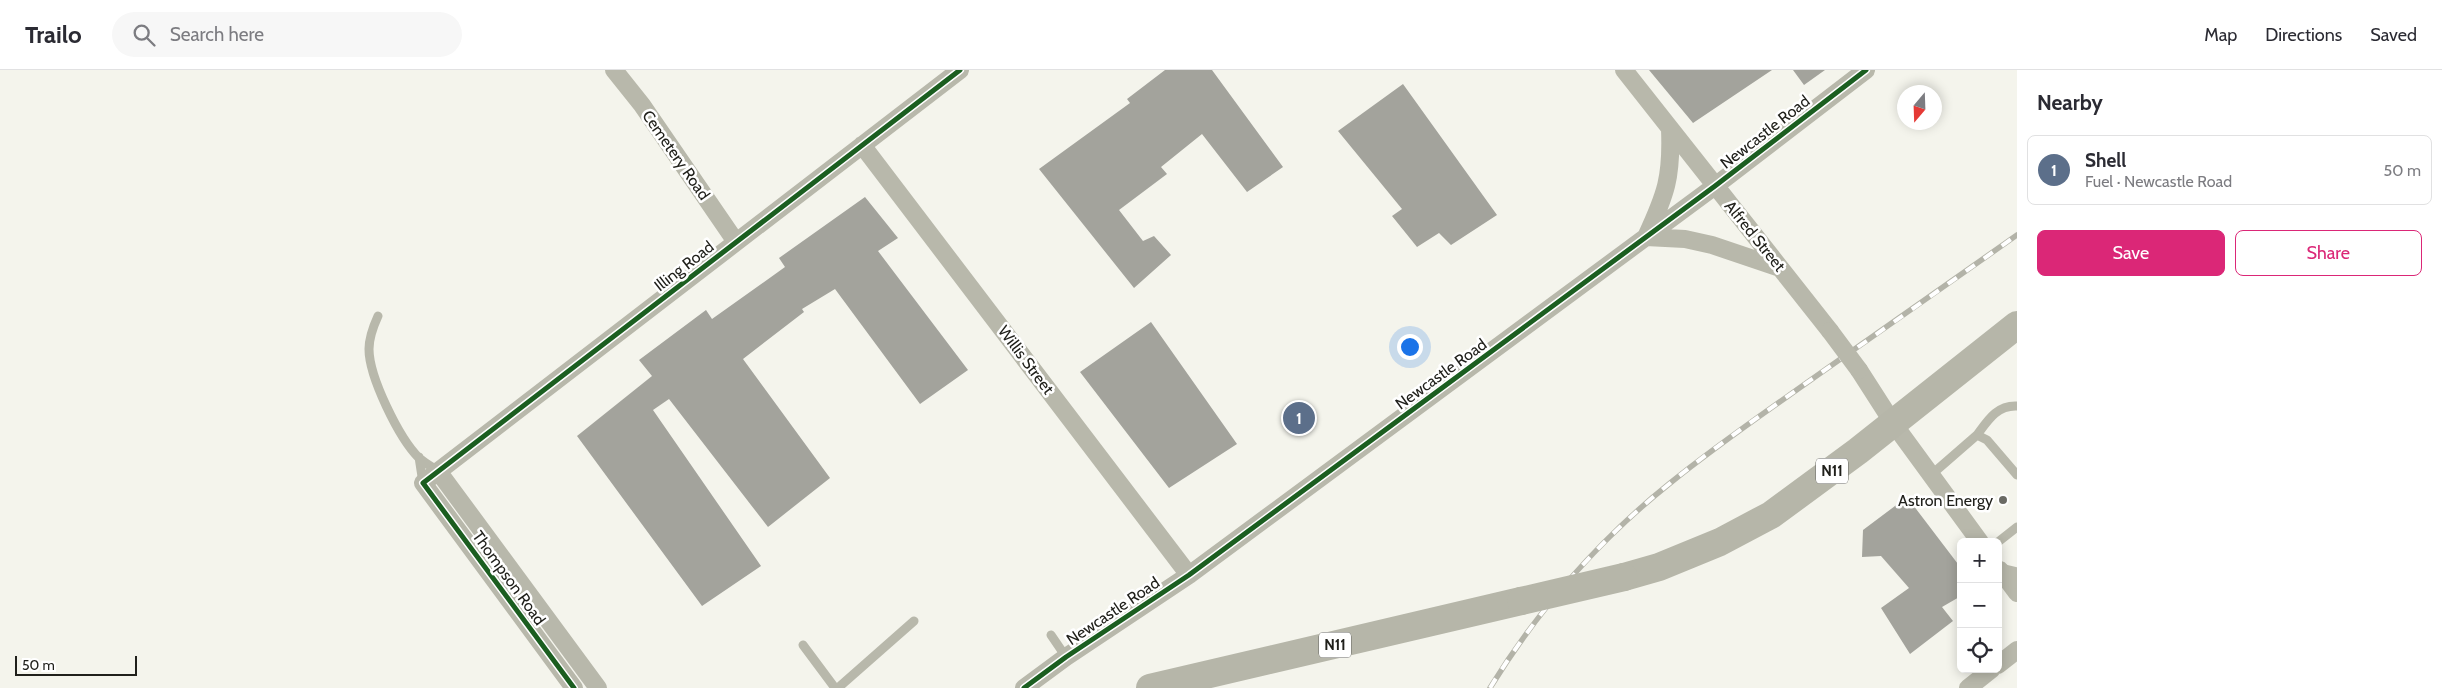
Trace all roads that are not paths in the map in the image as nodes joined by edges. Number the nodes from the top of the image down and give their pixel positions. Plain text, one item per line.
1 (614, 70) edge
2 (960, 70) edge
3 (1624, 70) edge
4 (1866, 70) edge
5 (1670, 129) junction
6 (862, 145) junction
7 (1715, 186) junction
8 (1646, 237) junction
9 (736, 242) junction
10 (1780, 268) junction
11 (378, 316) dead end
12 (2017, 325) edge
13 (2017, 406) edge
14 (1893, 423) junction
15 (1977, 435) junction
16 (419, 457) junction
17 (438, 472) junction
18 (1931, 475) junction
19 (2017, 475) edge
20 (424, 483) junction
21 (2017, 527) edge
22 (1977, 538) edge
23 (2002, 539) edge
24 (2006, 573) edge
25 (1189, 575) junction
26 (2017, 593) edge
27 (914, 620) dead end
28 (1052, 635) dead end
29 (803, 645) dead end
30 (2017, 650) edge
31 (1066, 657) junction
32 (2002, 662) edge
33 (1987, 673) edge
34 (574, 688) edge
35 (598, 688) edge
36 (837, 688) edge
37 (1024, 688) edge
38 (1150, 688) edge
39 (1968, 688) edge

1 - 9 street, Cemetery Road
2 - 6 street, Illing Road
3 - 5 street, Alfred Street
4 - 7 street, Newcastle Road
5 - 7 street, Alfred Street
5 - 8 street
6 - 9 street, Illing Road
6 - 25 street, Willis Street
7 - 8 street, Newcastle Road
7 - 10 street, Alfred Street
8 - 10 street
8 - 25 street, Newcastle Road
9 - 17 street, Illing Road
10 - 14 street, Alfred Street, bridge
11 - 16 lane
12 - 14 highway, N11
13 - 15 lane
14 - 18 street, Alfred Street
14 - 38 highway, N11, bridge
15 - 18 lane
15 - 19 lane
16 - 17 lane
16 - 20 lane
17 - 20 street, Illing Road
17 - 35 street, Thompson Road
18 - 22 street, Alfred Street
20 - 34 street, Thompson Road
21 - 23 lane
24 - 26 street
25 - 31 street, Newcastle Road
27 - 36 lane
28 - 31 lane
29 - 36 lane
30 - 32 street
31 - 37 street, Newcastle Road
33 - 39 street

